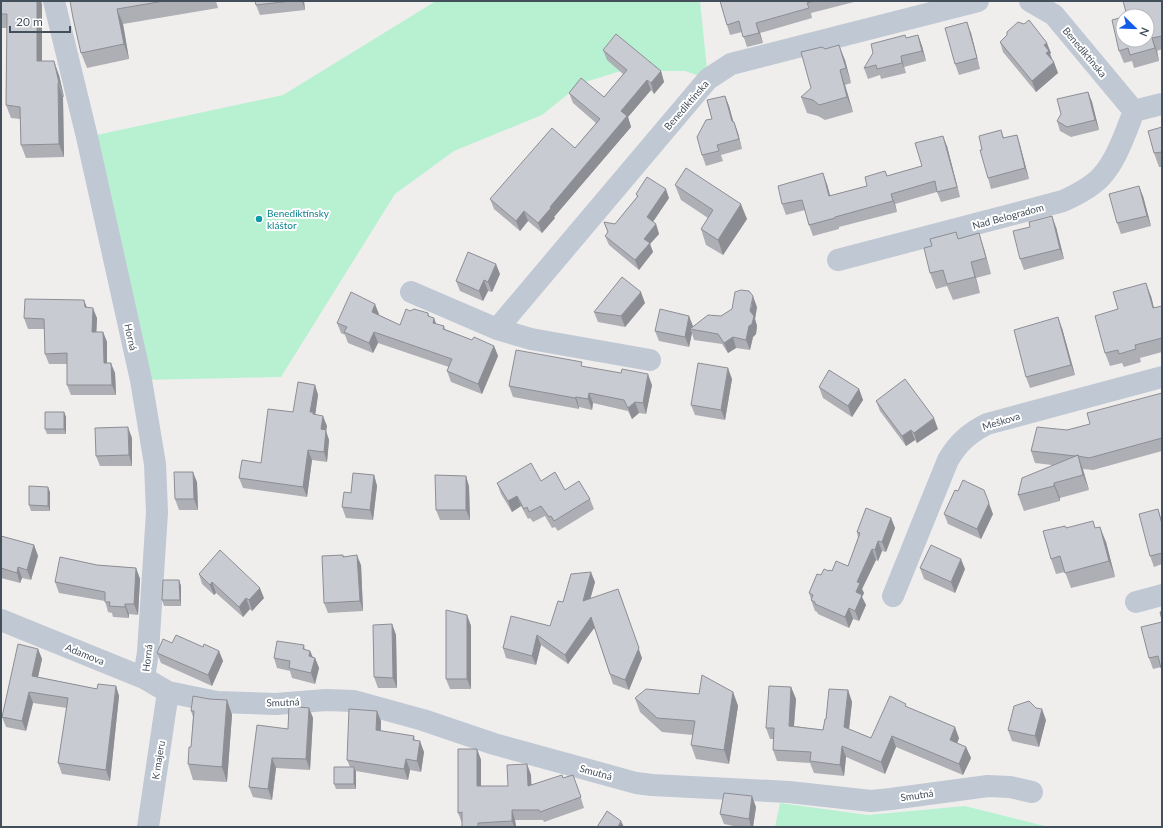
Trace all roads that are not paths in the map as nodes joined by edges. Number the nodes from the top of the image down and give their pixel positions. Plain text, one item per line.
1 (54, 1) edge
2 (978, 1) edge
3 (1030, 1) edge
4 (1162, 104) edge
5 (1134, 111) junction
6 (838, 260) dead end
7 (410, 292) dead end
8 (497, 328) junction
9 (650, 360) dead end
10 (1162, 377) edge
11 (1162, 595) edge
12 (893, 596) dead end
13 (1136, 602) dead end
14 (1, 620) edge
15 (144, 678) junction
16 (168, 692) junction
17 (1032, 792) dead end
18 (148, 827) edge

1 - 15 street, Horná
2 - 8 street, Benediktínska
3 - 5 street, Benediktínska
4 - 5 street
5 - 6 street, Nad Belogradom
7 - 8 street
8 - 9 street
10 - 12 street, Meškova
11 - 13 street
14 - 15 street, Adamova
15 - 16 street, Adamova
16 - 17 street, Smutná
16 - 18 street, K majeru

